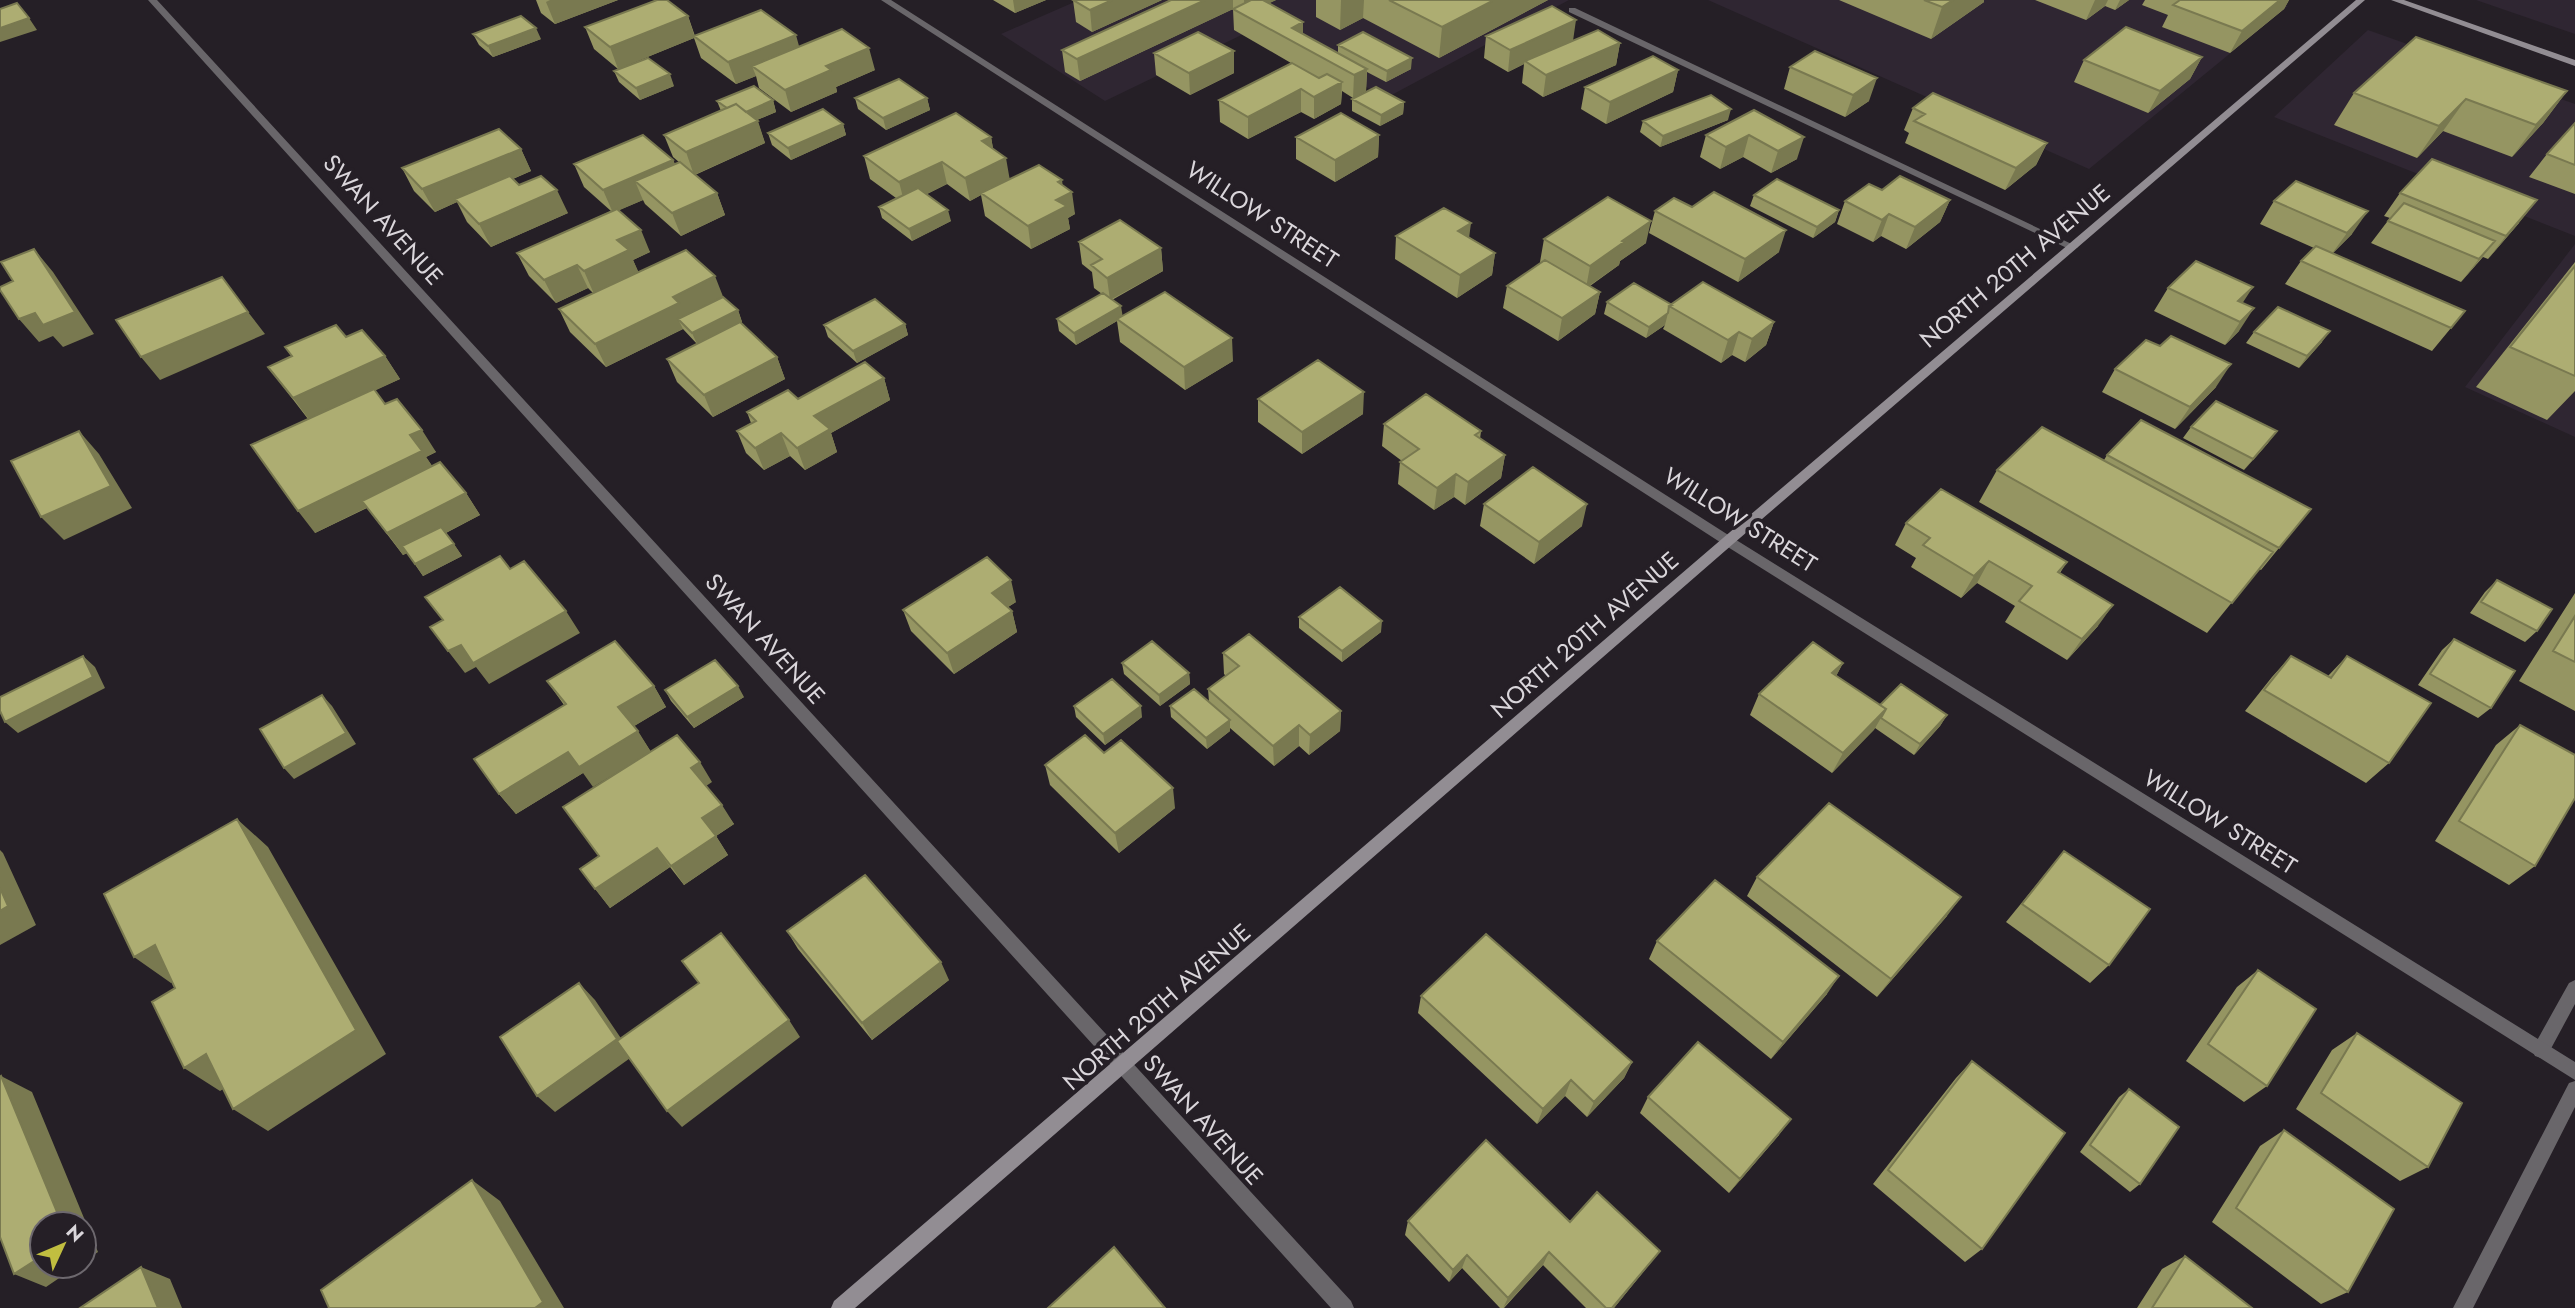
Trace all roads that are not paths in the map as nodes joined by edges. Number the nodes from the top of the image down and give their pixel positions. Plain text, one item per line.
1 (152, 0) edge
2 (885, 0) edge
3 (2361, 0) edge
4 (2395, 0) edge
5 (1572, 10) dead end
6 (2575, 63) edge
7 (2073, 247) junction
8 (1728, 541) junction
9 (2575, 988) edge
10 (2541, 1051) junction
11 (1123, 1066) junction
12 (2575, 1072) edge
13 (2575, 1089) edge
14 (841, 1308) edge
15 (1344, 1308) edge
16 (2463, 1308) edge

1 - 11 street, SWAN AVENUE
2 - 8 street, WILLOW STREET
3 - 7 street, NORTH 20TH AVENUE
4 - 6 street
5 - 7 street
7 - 8 street, NORTH 20TH AVENUE
8 - 10 street, WILLOW STREET
8 - 11 street, NORTH 20TH AVENUE
9 - 10 street
10 - 12 street, WILLOW STREET
11 - 14 street, NORTH 20TH AVENUE
11 - 15 street, SWAN AVENUE
13 - 16 street

